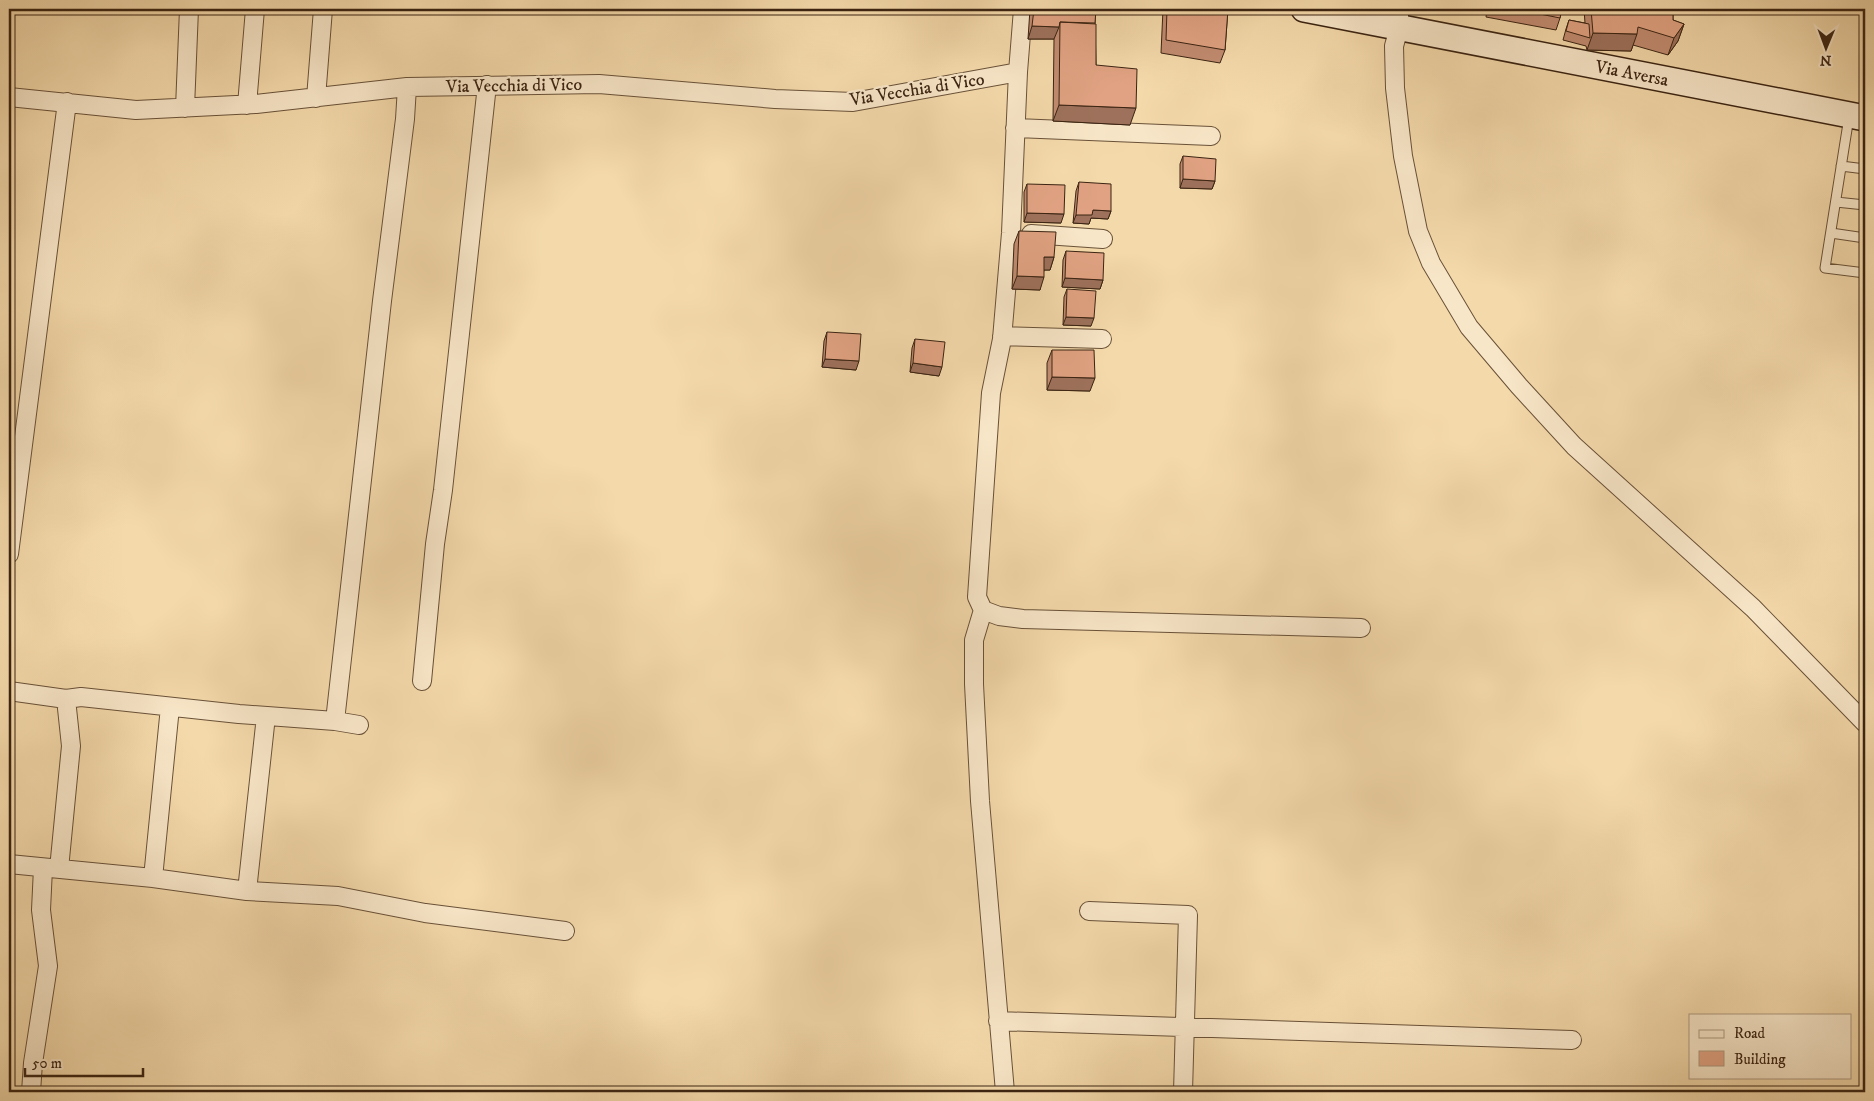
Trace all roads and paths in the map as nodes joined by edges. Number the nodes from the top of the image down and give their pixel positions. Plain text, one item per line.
1 (189, 9) edge
2 (255, 9) edge
3 (323, 9) edge
4 (1023, 9) edge
5 (1304, 9) edge
6 (1399, 18) edge
7 (1018, 72) junction
8 (487, 85) junction
9 (407, 87) junction
10 (9, 97) edge
11 (316, 98) junction
12 (67, 102) junction
13 (247, 105) junction
14 (185, 108) junction
15 (1857, 116) edge
16 (1016, 128) junction
17 (1211, 136) dead end
18 (1841, 166) junction
19 (1865, 169) edge
20 (1836, 202) junction
21 (1865, 205) edge
22 (1011, 233) junction
23 (1831, 233) junction
24 (1865, 238) edge
25 (1103, 240) dead end
26 (1865, 273) edge
27 (1002, 336) junction
28 (1102, 339) dead end
29 (9, 554) edge
30 (983, 610) junction
31 (1361, 628) dead end
32 (422, 681) dead end
33 (9, 691) edge
34 (66, 699) junction
35 (170, 707) junction
36 (266, 716) junction
37 (335, 721) junction
38 (1865, 723) edge
39 (359, 725) dead end
40 (9, 864) edge
41 (51, 868) junction
42 (153, 878) junction
43 (247, 890) junction
44 (1089, 911) dead end
45 (565, 931) dead end
46 (998, 1021) junction
47 (1184, 1027) junction
48 (1572, 1040) dead end
49 (31, 1092) edge
50 (1005, 1092) edge
51 (1182, 1092) edge

1 - 14 street
2 - 13 street
3 - 11 street
4 - 7 street
5 - 6 main road, Via Aversa
6 - 15 main road, Via Aversa
6 - 38 street
7 - 8 street, Via Vecchia di Vico
7 - 16 street
8 - 9 street, Via Vecchia di Vico
8 - 32 street
9 - 11 street, Via Vecchia di Vico
9 - 37 street
10 - 12 street, Via Vecchia di Vico
11 - 13 street, Via Vecchia di Vico
12 - 14 street, Via Vecchia di Vico
12 - 29 street
13 - 14 street, Via Vecchia di Vico
15 - 18 lane
16 - 17 street
16 - 22 street
18 - 19 lane
18 - 20 lane
20 - 21 lane
20 - 23 lane
22 - 25 street
22 - 27 street
23 - 24 lane
23 - 26 lane
27 - 28 street
27 - 30 street
30 - 31 street
30 - 46 street
33 - 34 street
34 - 35 street
34 - 41 street
35 - 36 street
35 - 42 street
36 - 37 street
36 - 43 street
37 - 39 street
40 - 41 street
41 - 42 street
41 - 49 street
42 - 43 street
43 - 45 street
44 - 47 street
46 - 47 street
46 - 50 street
47 - 48 street
47 - 51 street

